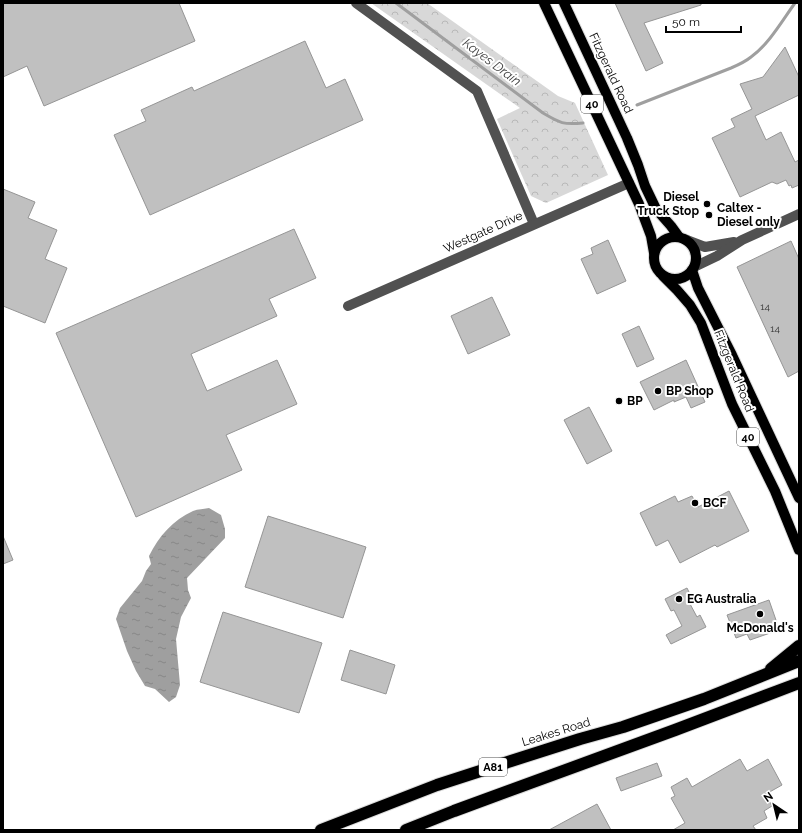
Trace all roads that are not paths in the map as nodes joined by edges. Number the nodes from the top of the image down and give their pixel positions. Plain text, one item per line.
1 (356, 3) edge
2 (544, 3) edge
3 (564, 3) edge
4 (629, 183) junction
5 (799, 214) edge
6 (534, 224) junction
7 (681, 238) junction
8 (742, 240) junction
9 (654, 253) junction
10 (693, 268) junction
11 (663, 276) junction
12 (348, 306) dead end
13 (799, 498) edge
14 (799, 550) edge
15 (799, 646) edge
16 (799, 661) edge
17 (763, 676) junction
18 (799, 683) edge
19 (321, 830) edge
20 (406, 830) edge

1 - 6 street
2 - 4 main road, 40
3 - 7 main road, Fitzgerald Road / 40
4 - 6 street, Westgate Drive
4 - 9 main road, 40
5 - 8 street
6 - 12 street, Westgate Drive
7 - 8 street
7 - 9 main road
7 - 10 main road, 40
8 - 10 street
9 - 11 main road, 40
10 - 11 main road
10 - 13 main road, Fitzgerald Road / 40
11 - 14 main road, Fitzgerald Road / 40
15 - 17 highway
16 - 17 highway, Leakes Road / A81
17 - 19 highway, Leakes Road / A81
18 - 20 highway, A81

